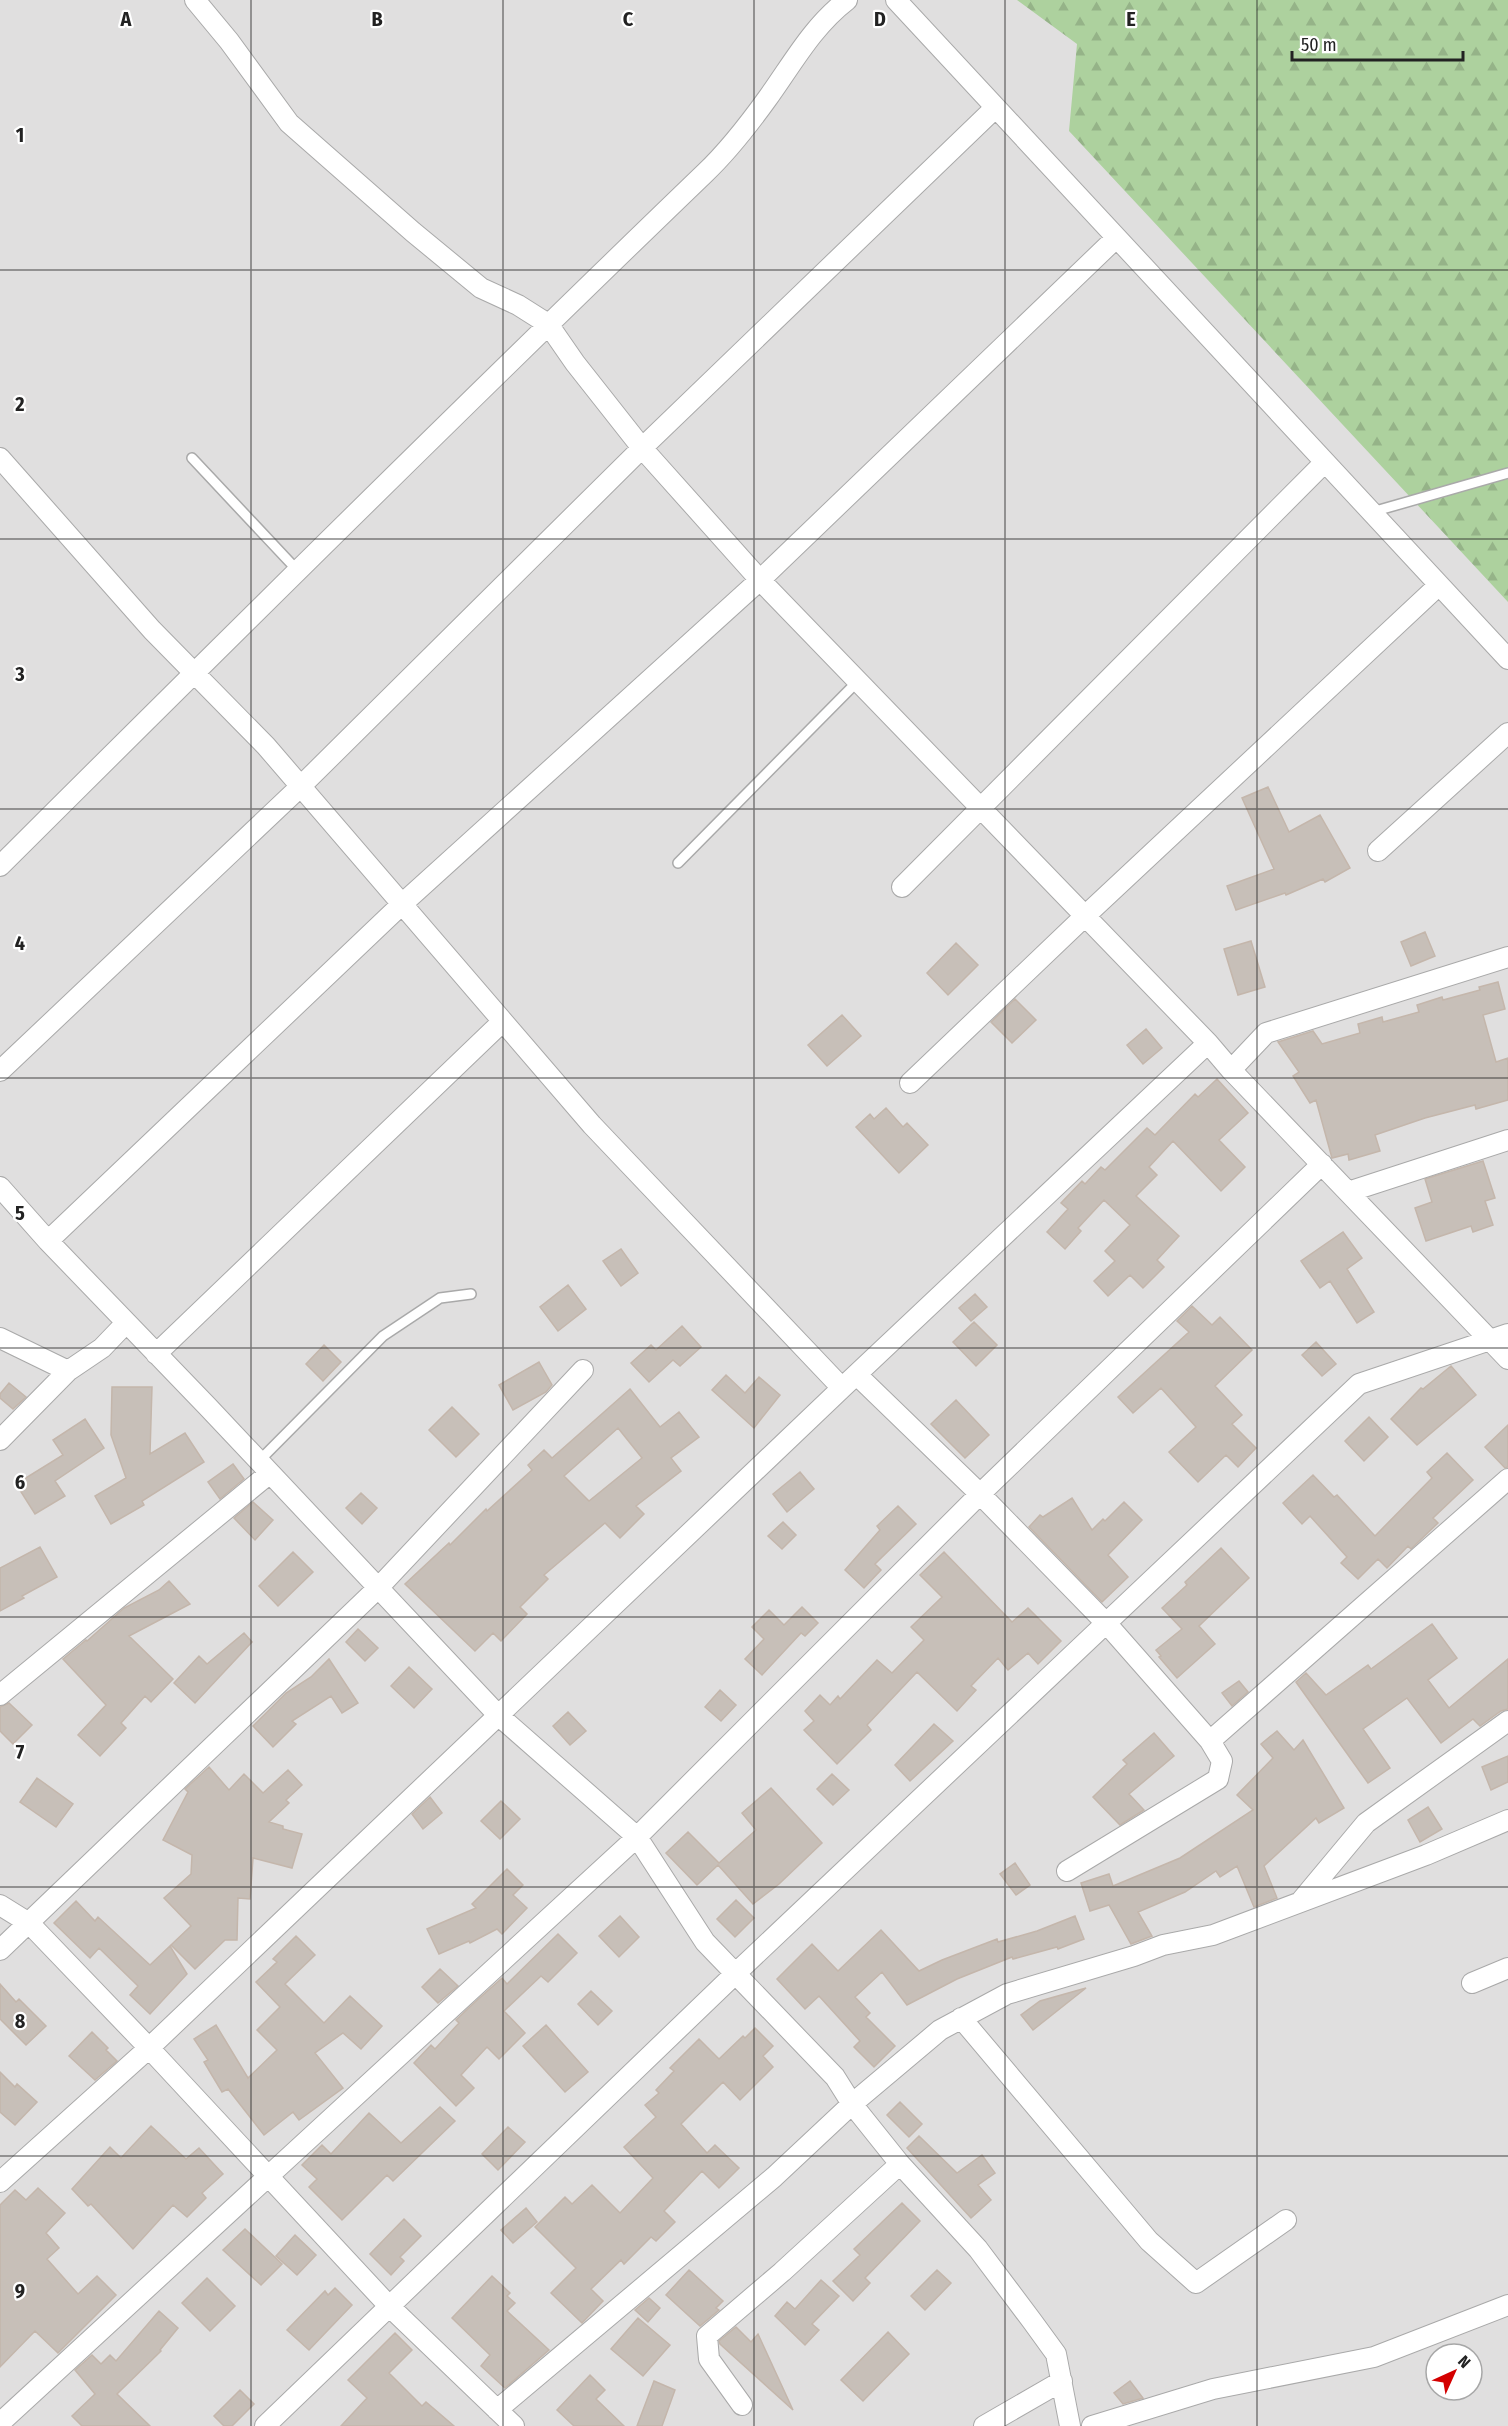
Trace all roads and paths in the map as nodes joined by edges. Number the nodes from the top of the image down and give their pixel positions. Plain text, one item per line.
1 (195, 0) edge
2 (848, 0) edge
3 (903, 2) edge
4 (995, 108) junction
5 (1116, 238) junction
6 (548, 324) junction
7 (642, 448) junction
8 (0, 458) edge
9 (192, 458) dead end
10 (1325, 462) junction
11 (1508, 473) edge
12 (1371, 512) junction
13 (298, 571) junction
14 (760, 580) junction
15 (1439, 585) junction
16 (1508, 659) edge
17 (194, 673) junction
18 (858, 681) junction
19 (1508, 733) edge
20 (300, 787) junction
21 (980, 807) junction
22 (1378, 851) dead end
23 (678, 863) dead end
24 (0, 866) edge
25 (902, 887) dead end
26 (401, 905) junction
27 (1085, 916) junction
28 (1508, 957) edge
29 (502, 1022) junction
30 (1208, 1043) junction
31 (1231, 1070) junction
32 (0, 1071) edge
33 (910, 1083) dead end
34 (1508, 1140) edge
35 (1322, 1164) junction
36 (0, 1187) edge
37 (1348, 1192) junction
38 (48, 1242) junction
39 (471, 1294) dead end
40 (126, 1323) junction
41 (1499, 1337) edge
42 (0, 1338) edge
43 (156, 1354) junction
44 (1508, 1359) edge
45 (583, 1370) dead end
46 (68, 1371) junction
47 (849, 1382) junction
48 (0, 1440) edge
49 (264, 1467) junction
50 (1508, 1479) edge
51 (980, 1494) junction
52 (379, 1587) junction
53 (1107, 1624) junction
54 (0, 1695) edge
55 (498, 1715) junction
56 (1508, 1721) edge
57 (1210, 1741) junction
58 (1508, 1820) edge
59 (637, 1837) junction
60 (1067, 1871) dead end
61 (1299, 1903) junction
62 (0, 1905) edge
63 (28, 1923) junction
64 (0, 1950) edge
65 (1508, 1968) edge
66 (736, 1973) junction
67 (1472, 1983) dead end
68 (961, 2018) junction
69 (149, 2048) junction
70 (852, 2104) junction
71 (900, 2164) junction
72 (269, 2177) junction
73 (0, 2182) edge
74 (1286, 2220) dead end
75 (1508, 2305) edge
76 (389, 2306) junction
77 (1062, 2381) junction
78 (742, 2405) dead end
79 (497, 2410) junction
80 (0, 2423) edge
81 (265, 2426) edge
82 (514, 2426) edge
83 (984, 2426) edge
84 (1070, 2426) edge
85 (1092, 2426) edge

1 - 6 street
2 - 6 street
3 - 4 street
4 - 5 street
4 - 7 street
5 - 10 street
5 - 14 street
6 - 7 street
6 - 13 street
7 - 14 street
7 - 20 street
8 - 17 street
9 - 13 lane
10 - 12 street
10 - 21 street
11 - 12 lane
12 - 15 street
13 - 17 street
14 - 18 street
14 - 26 street
15 - 16 street
15 - 27 street
17 - 20 street
17 - 24 street
18 - 21 street
18 - 23 lane
19 - 22 street
20 - 26 street
20 - 32 street
21 - 25 street
21 - 27 street
26 - 29 street
26 - 38 street
27 - 30 street
27 - 33 street
28 - 31 street
29 - 43 street
29 - 47 street
30 - 31 street
30 - 47 street
31 - 35 street
34 - 37 street
35 - 37 street
35 - 51 street
36 - 38 street
37 - 41 street
38 - 40 street
39 - 49 lane
40 - 43 street
40 - 46 street
41 - 44 street
41 - 53 street
42 - 46 street
43 - 49 street
45 - 52 street
46 - 48 street
47 - 51 street
47 - 55 street
49 - 52 street
49 - 54 street
50 - 57 street
51 - 53 street
51 - 59 street
52 - 55 street
52 - 63 street
53 - 57 street
53 - 66 street
55 - 59 street
55 - 69 street
56 - 61 street
57 - 60 street
58 - 61 street
59 - 66 street
59 - 72 street
61 - 68 street
62 - 63 street
63 - 64 street
63 - 69 street
65 - 67 street
66 - 70 street
66 - 76 street
68 - 70 street
68 - 74 street
69 - 72 street
69 - 73 street
70 - 71 street
70 - 79 street
71 - 77 street
71 - 78 street
72 - 76 street
72 - 80 street
75 - 85 street
76 - 79 street
76 - 81 street
77 - 83 street
77 - 84 street
79 - 82 street

